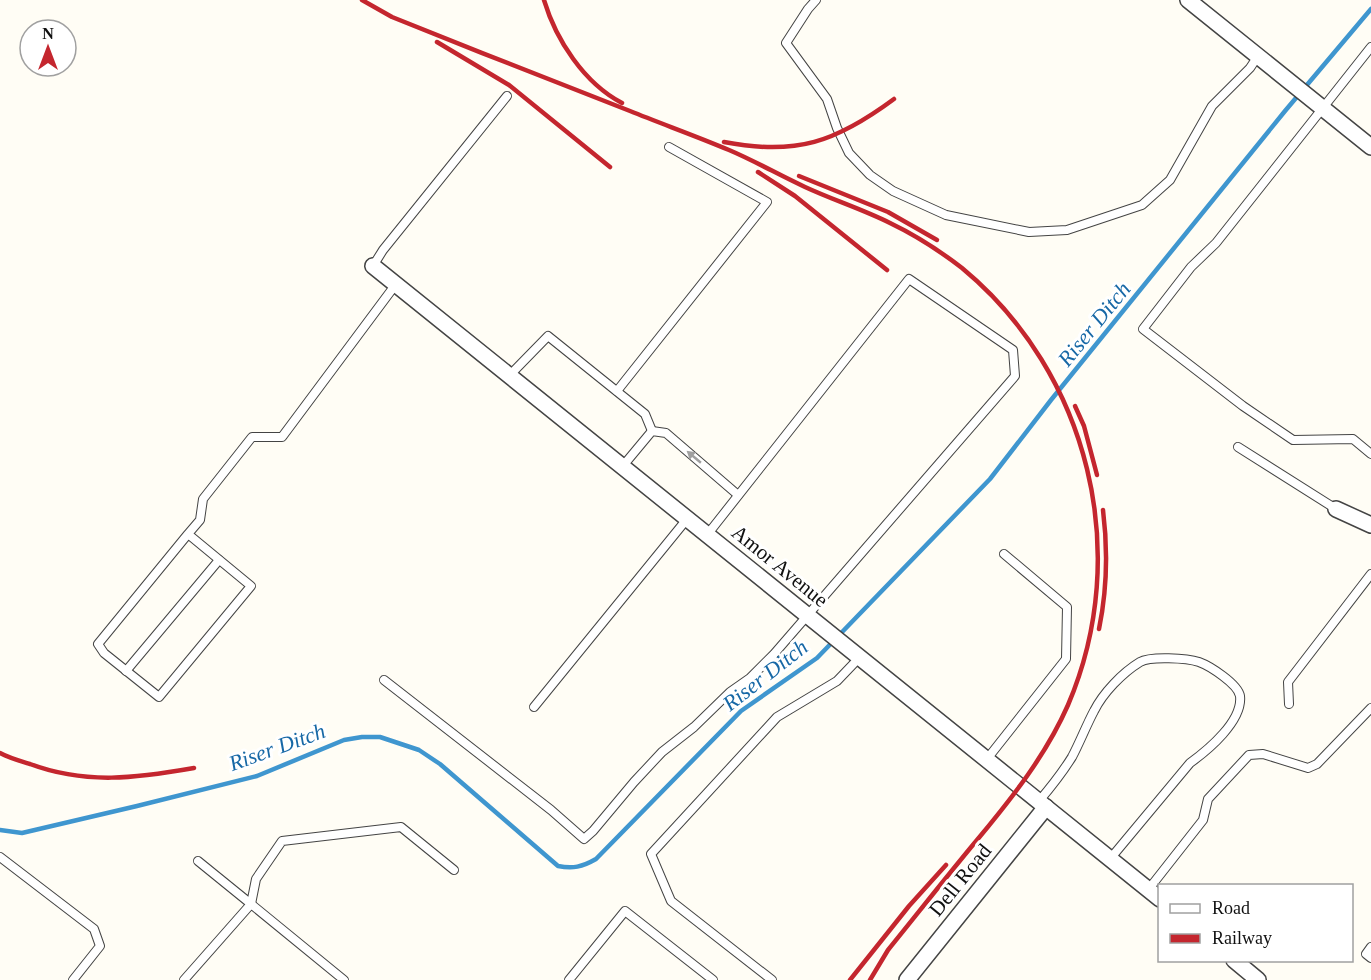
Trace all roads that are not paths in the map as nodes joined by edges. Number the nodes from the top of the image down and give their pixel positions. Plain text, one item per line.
1 (816, 0) edge
2 (1194, 2) edge
3 (1371, 47) edge
4 (1258, 56) junction
5 (507, 96) dead end
6 (1321, 108) junction
7 (669, 147) dead end
8 (1371, 147) edge
9 (373, 266) joint
10 (396, 284) junction
11 (509, 376) junction
12 (617, 391) junction
13 (652, 431) junction
14 (1238, 447) dead end
15 (1371, 454) edge
16 (622, 466) junction
17 (738, 495) junction
18 (1336, 509) joint
19 (687, 519) junction
20 (1369, 520) edge
21 (188, 534) junction
22 (707, 535) junction
23 (1004, 554) dead end
24 (219, 560) junction
25 (1371, 574) edge
26 (807, 615) junction
27 (860, 657) junction
28 (126, 671) junction
29 (384, 680) dead end
30 (1289, 704) dead end
31 (534, 707) dead end
32 (1371, 708) edge
33 (987, 759) junction
34 (1042, 804) junction
35 (0, 857) edge
36 (1110, 859) junction
37 (198, 861) dead end
38 (454, 870) dead end
39 (1161, 884) edge
40 (1154, 895) edge
41 (251, 904) junction
42 (1371, 947) edge
43 (1371, 958) edge
44 (1236, 962) edge
45 (73, 980) edge
46 (184, 980) edge
47 (344, 980) edge
48 (569, 980) edge
49 (713, 980) edge
50 (772, 980) edge
51 (907, 980) edge
52 (1258, 980) edge

1 - 4 lane
2 - 4 street
3 - 6 lane
4 - 6 street
5 - 9 lane
6 - 8 street
6 - 15 lane
7 - 12 lane
9 - 10 street, Amor Avenue
10 - 11 street, Amor Avenue
10 - 21 lane
11 - 12 lane
11 - 16 street, Amor Avenue
12 - 13 lane
13 - 16 lane
17 -> 13 lane
14 - 18 lane
16 - 19 street, Amor Avenue
17 - 22 lane
17 - 26 lane
18 - 20 street
19 - 22 street, Amor Avenue
19 - 31 lane
21 - 24 lane
21 - 28 lane
22 - 26 street, Amor Avenue
23 - 33 lane
24 - 28 lane
24 - 28 lane
25 - 30 lane
26 - 27 street, Amor Avenue
26 - 29 lane
27 - 33 street, Amor Avenue
27 - 50 lane
32 - 39 lane
33 - 34 street, Amor Avenue
34 - 36 street, Amor Avenue
34 - 36 lane
34 - 51 street, Dell Road
35 - 45 lane
36 - 40 street, Amor Avenue
37 - 41 lane
38 - 41 lane
41 - 46 lane
41 - 47 lane
42 - 43 lane
44 - 52 street
48 - 49 lane

